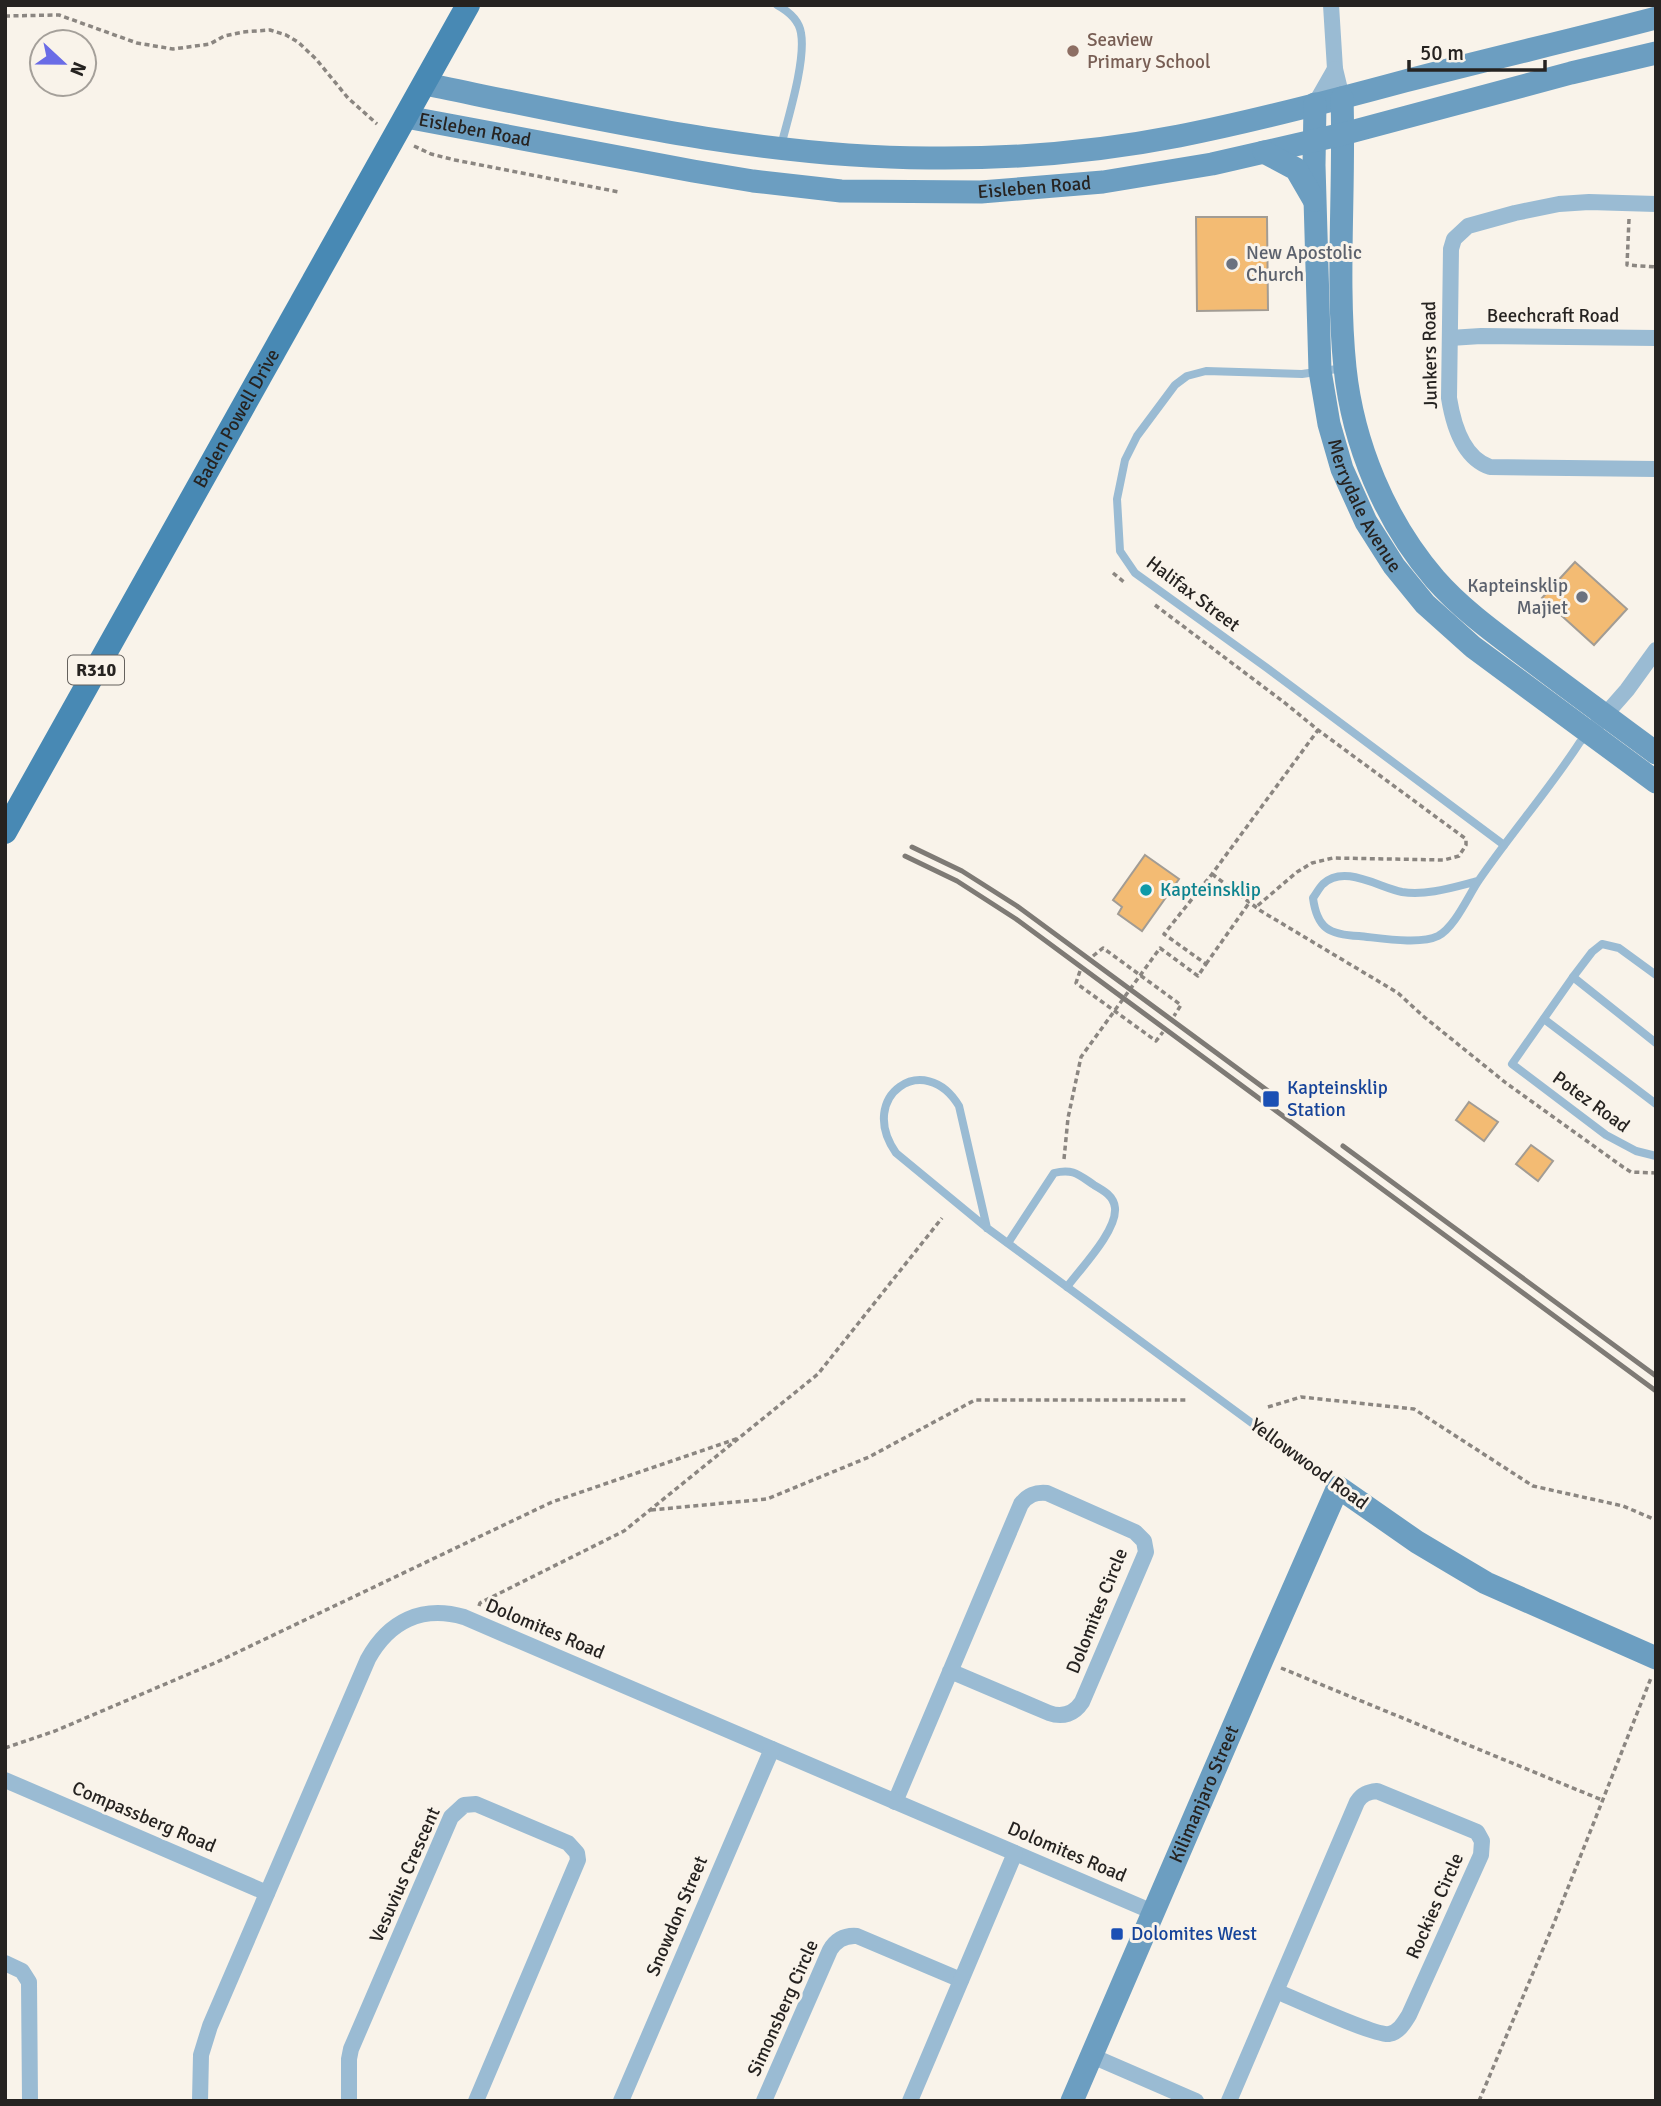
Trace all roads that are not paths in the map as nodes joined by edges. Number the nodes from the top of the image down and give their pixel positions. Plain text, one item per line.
1 (468, 5) edge
2 (777, 5) edge
3 (1331, 5) edge
4 (1656, 18) edge
5 (1656, 53) edge
6 (1335, 69) junction
7 (425, 84) junction
8 (1342, 98) junction
9 (1315, 104) junction
10 (406, 117) junction
11 (1343, 134) junction
12 (1315, 141) junction
13 (780, 149) junction
14 (1264, 152) junction
15 (1315, 203) junction
16 (1656, 204) edge
17 (1450, 338) junction
18 (1656, 338) edge
19 (1345, 368) junction
20 (1320, 371) junction
21 (1656, 469) edge
22 (1656, 650) edge
23 (1605, 715) junction
24 (1590, 733) junction
25 (1656, 753) edge
26 (1656, 782) edge
27 (5, 832) edge
28 (1504, 845) junction
29 (1478, 881) junction
30 (1656, 975) edge
31 (1573, 977) junction
32 (1544, 1018) junction
33 (1656, 1043) edge
34 (1656, 1104) edge
35 (1656, 1156) edge
36 (987, 1227) junction
37 (1008, 1243) junction
38 (1067, 1287) junction
39 (1338, 1487) junction
40 (1653, 1668) edge
41 (950, 1671) junction
42 (772, 1749) junction
43 (5, 1780) edge
44 (895, 1802) junction
45 (1015, 1853) junction
46 (267, 1893) junction
47 (1153, 1912) junction
48 (5, 1963) edge
49 (961, 1979) junction
50 (1276, 1991) junction
51 (1092, 2056) junction
52 (30, 2101) edge
53 (200, 2101) edge
54 (349, 2101) edge
55 (475, 2101) edge
56 (621, 2101) edge
57 (764, 2101) edge
58 (910, 2101) edge
59 (1072, 2101) edge
60 (1196, 2101) edge
61 (1229, 2101) edge

1 - 7 main road, Baden Powell Drive / R310
2 - 13 lane
3 - 6 street
4 - 8 street, Eisleben Road
5 - 11 street, Eisleben Road
6 - 8 street
6 - 9 street
7 - 10 main road, Baden Powell Drive / R310
7 - 13 street, Eisleben Road
8 - 9 street, Eisleben Road
8 - 11 street, Merrydale Avenue
9 - 12 street, Merrydale Avenue
9 - 13 street, Eisleben Road
10 - 14 street, Eisleben Road
10 - 27 main road, Baden Powell Drive / R310
11 - 12 street, Eisleben Road
11 - 19 street, Merrydale Avenue
12 - 14 street, Eisleben Road
12 - 15 street, Merrydale Avenue
14 - 15 street
15 - 20 street, Merrydale Avenue
16 - 17 street, Junkers Road
17 - 18 street, Beechcraft Road
17 - 21 street, Junkers Road
19 - 20 lane, Halifax Street
19 - 23 street, Merrydale Avenue
20 - 24 street, Merrydale Avenue
20 - 28 lane, Halifax Street
22 - 23 street
23 - 24 street
23 - 25 street, Merrydale Avenue
24 - 26 street, Merrydale Avenue
24 - 28 lane
28 - 29 lane
29 - 29 lane
30 - 31 lane
31 - 32 lane
31 - 33 lane
32 - 34 lane
32 - 35 lane, Potez Road
36 - 36 lane, Yellowwood Road
36 - 37 lane, Yellowwood Road
37 - 38 lane, Yellowwood Road
37 - 38 lane
38 - 39 lane, Yellowwood Road
39 - 40 street, Yellowwood Road
39 - 47 street, Kilimanjaro Street
41 - 41 street, Dolomites Circle
41 - 44 street, Dolomites Circle
42 - 44 street, Dolomites Road
42 - 46 street, Dolomites Road
42 - 56 street, Snowdon Street
43 - 46 street, Compassberg Road
44 - 45 street, Dolomites Road
45 - 47 street, Dolomites Road
45 - 49 street
46 - 53 street, Dolomites Road
47 - 51 street, Kilimanjaro Street
48 - 52 street
49 - 57 street, Simonsberg Circle
49 - 58 street
50 - 50 street, Rockies Circle
50 - 61 street, Rockies Circle
51 - 59 street, Kilimanjaro Street
51 - 60 street
54 - 55 street, Vesuvius Crescent

